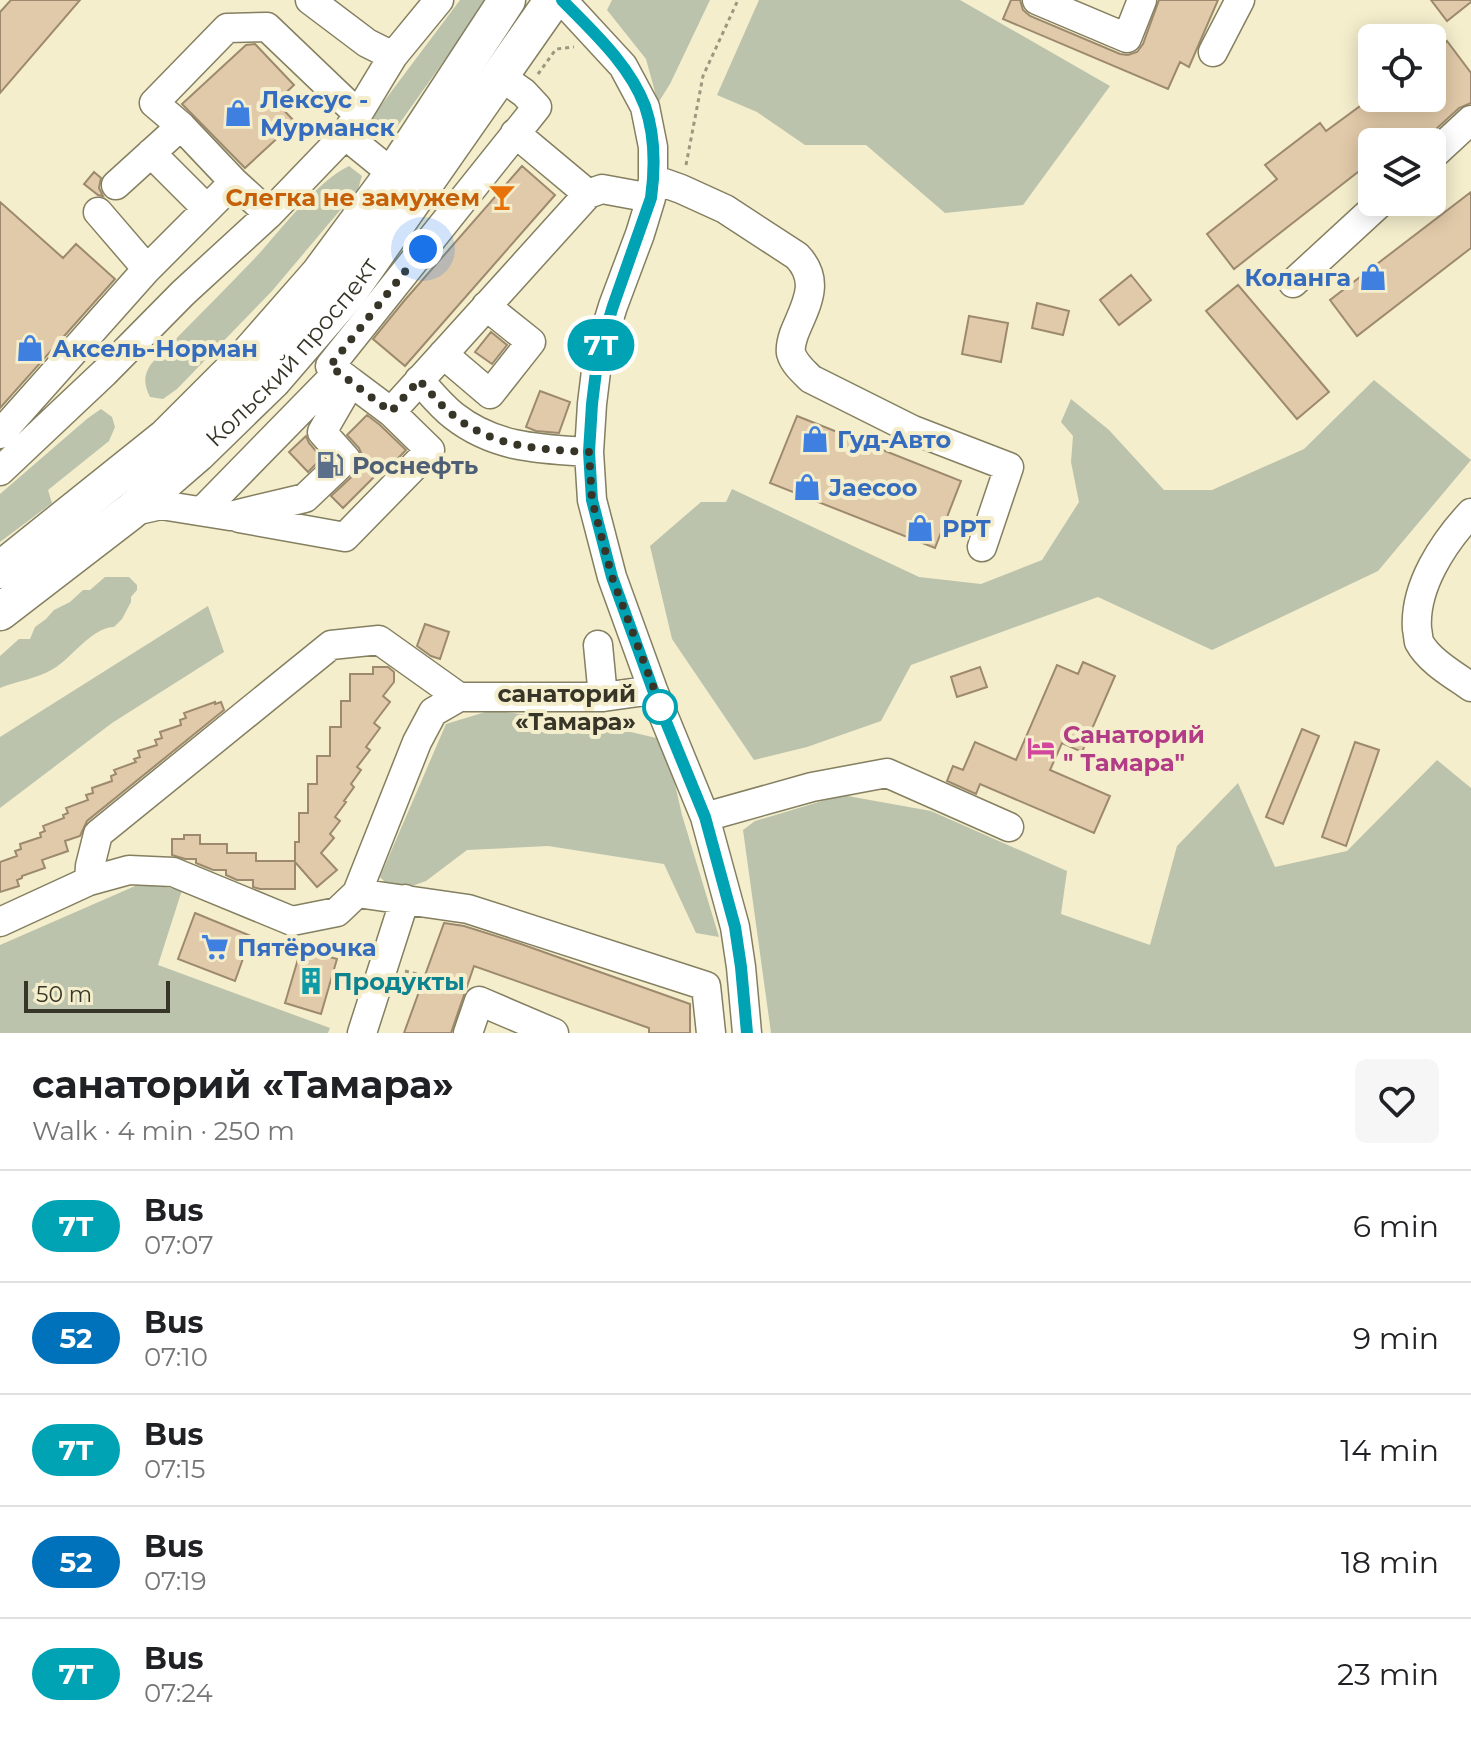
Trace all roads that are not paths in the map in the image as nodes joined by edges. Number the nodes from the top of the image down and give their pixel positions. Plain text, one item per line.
1 (310, 0) edge
2 (439, 0) edge
3 (507, 0) edge
4 (553, 0) edge
5 (562, 0) edge
6 (1037, 0) edge
7 (1142, 0) edge
8 (1240, 0) edge
9 (1213, 52) dead end
10 (393, 56) junction
11 (512, 85) junction
12 (1471, 120) edge
13 (351, 124) junction
14 (181, 126) junction
15 (515, 133) junction
16 (1446, 143) edge
17 (151, 153) junction
18 (393, 174) junction
19 (234, 182) junction
20 (116, 185) dead end
21 (652, 189) junction
22 (588, 194) junction
23 (207, 209) junction
24 (98, 212) dead end
25 (269, 214) junction
26 (1366, 216) edge
27 (147, 269) junction
28 (1293, 283) dead end
29 (486, 306) junction
30 (443, 354) junction
31 (330, 366) junction
32 (419, 380) junction
33 (391, 412) junction
34 (0, 434) edge
35 (589, 452) junction
36 (0, 471) edge
37 (202, 511) junction
38 (130, 512) junction
39 (1471, 513) edge
40 (230, 516) junction
41 (982, 547) dead end
42 (0, 570) edge
43 (0, 612) edge
44 (598, 645) dead end
45 (1471, 687) edge
46 (653, 690) junction
47 (459, 697) junction
48 (603, 697) junction
49 (705, 817) junction
50 (1009, 827) dead end
51 (89, 881) junction
52 (357, 893) junction
53 (405, 899) junction
54 (0, 922) edge
55 (362, 1033) edge
56 (468, 1033) edge
57 (554, 1033) edge
58 (711, 1033) edge
59 (747, 1033) edge

1 - 10 street
2 - 10 street
3 - 18 main road, Кольский проспект
4 - 11 main road, Кольский проспект
5 - 21 street
6 - 7 street
8 - 9 street
10 - 13 street
11 - 15 street
11 - 31 main road, Кольский проспект
12 - 16 street
13 - 14 street
13 - 18 street
13 - 25 street
14 - 17 street
14 - 19 street
15 - 22 street
15 - 31 street
17 - 20 street
17 - 23 street
18 - 42 main road, Кольский проспект
19 - 23 street
19 - 25 street
21 - 22 street
21 - 35 street
21 - 41 street
22 - 29 street
23 - 27 street
24 - 27 street
25 - 36 street
26 - 28 street
27 - 34 street
29 - 30 street
29 - 30 street
30 - 32 street
31 - 33 street
31 - 37 street
31 - 38 main road, Кольский проспект
31 - 40 street
32 - 33 street
32 - 35 street
33 - 40 street
35 - 46 street
37 - 38 street
37 - 40 street
38 - 43 main road, Кольский проспект
39 - 45 street
44 - 48 street
46 - 48 street
46 - 49 street
47 - 48 street
47 - 51 street
47 - 52 street
49 - 50 street
49 - 59 street
51 - 52 street
51 - 54 street
52 - 53 street
53 - 55 street
53 - 58 street
56 - 57 street

